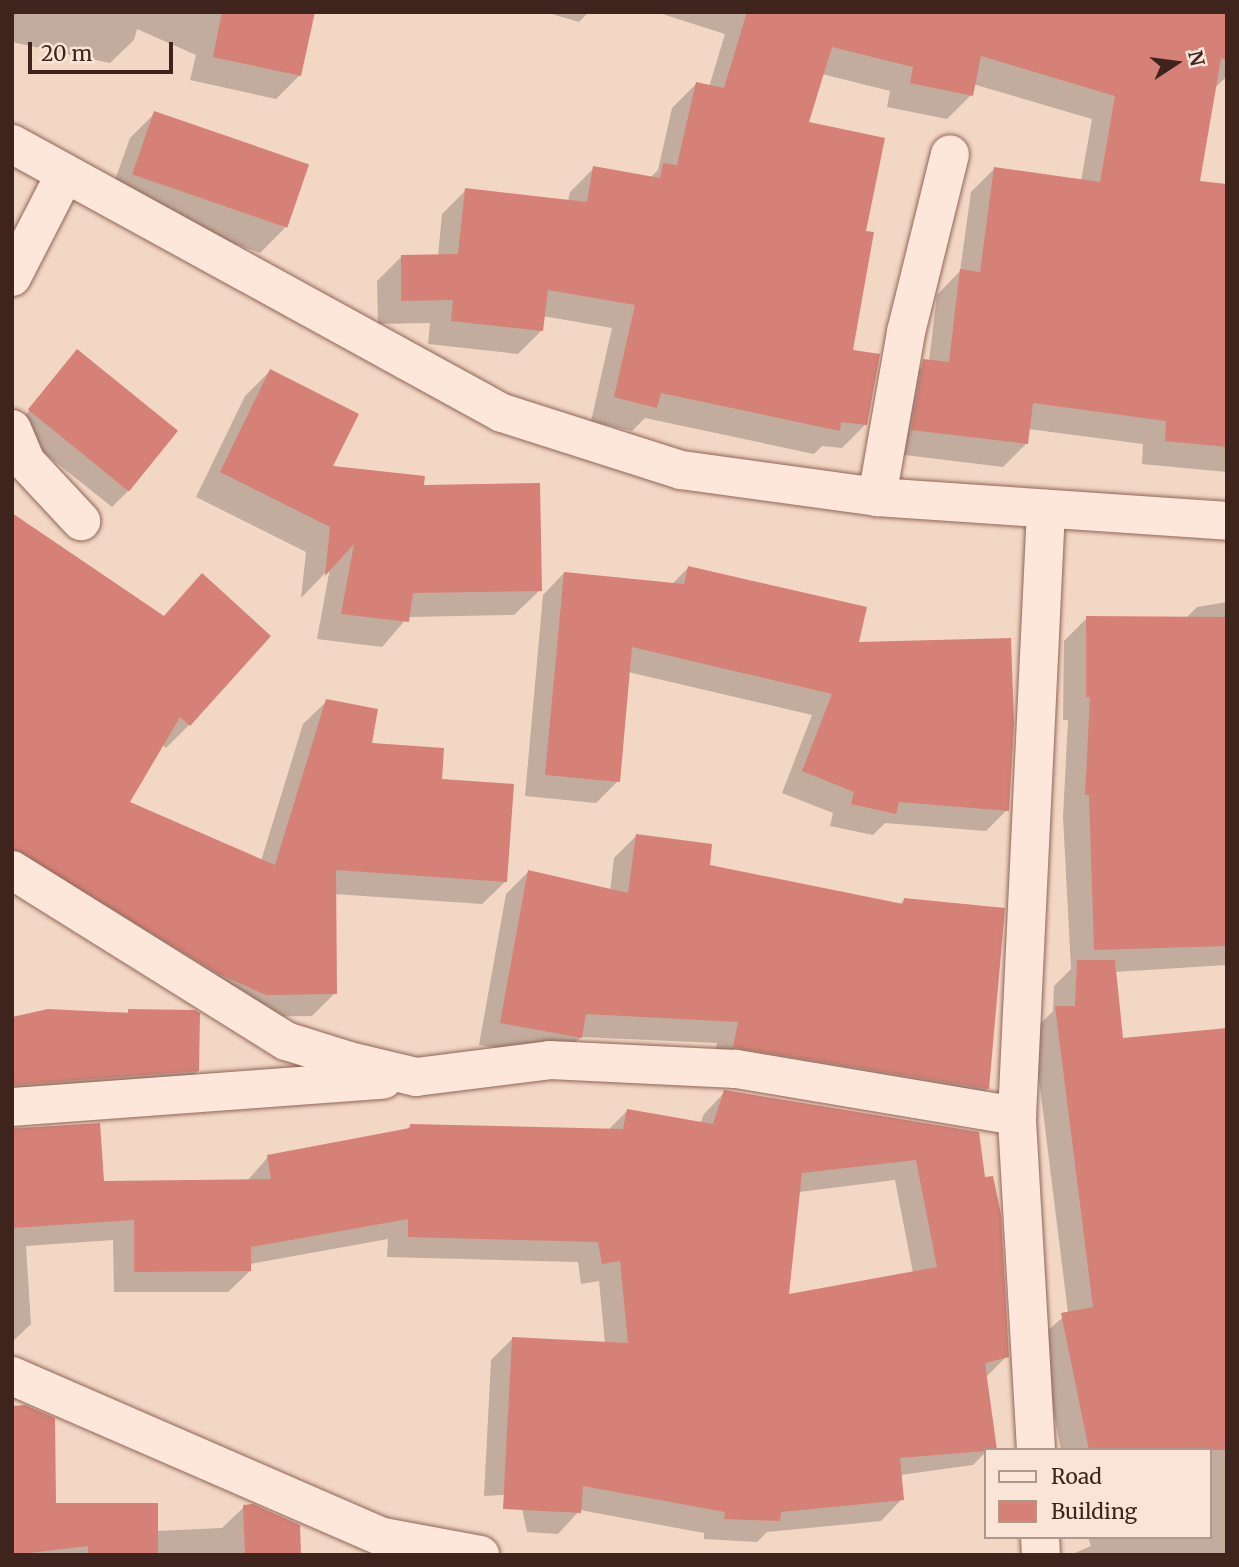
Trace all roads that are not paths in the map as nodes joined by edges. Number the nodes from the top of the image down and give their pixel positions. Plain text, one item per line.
1 (12, 144) edge
2 (950, 154) dead end
3 (65, 174) junction
4 (12, 277) edge
5 (12, 429) edge
6 (877, 497) junction
7 (1046, 509) junction
8 (81, 521) dead end
9 (1227, 521) edge
10 (12, 870) edge
11 (416, 1077) junction
12 (12, 1107) edge
13 (1017, 1116) junction
14 (12, 1376) edge
15 (1036, 1448) edge
16 (480, 1555) edge

1 - 3 street
2 - 6 street
3 - 4 street
3 - 6 street
5 - 8 street
6 - 7 street
7 - 9 street
7 - 13 street
10 - 11 street
11 - 12 street
11 - 13 street
13 - 15 street
14 - 16 street

